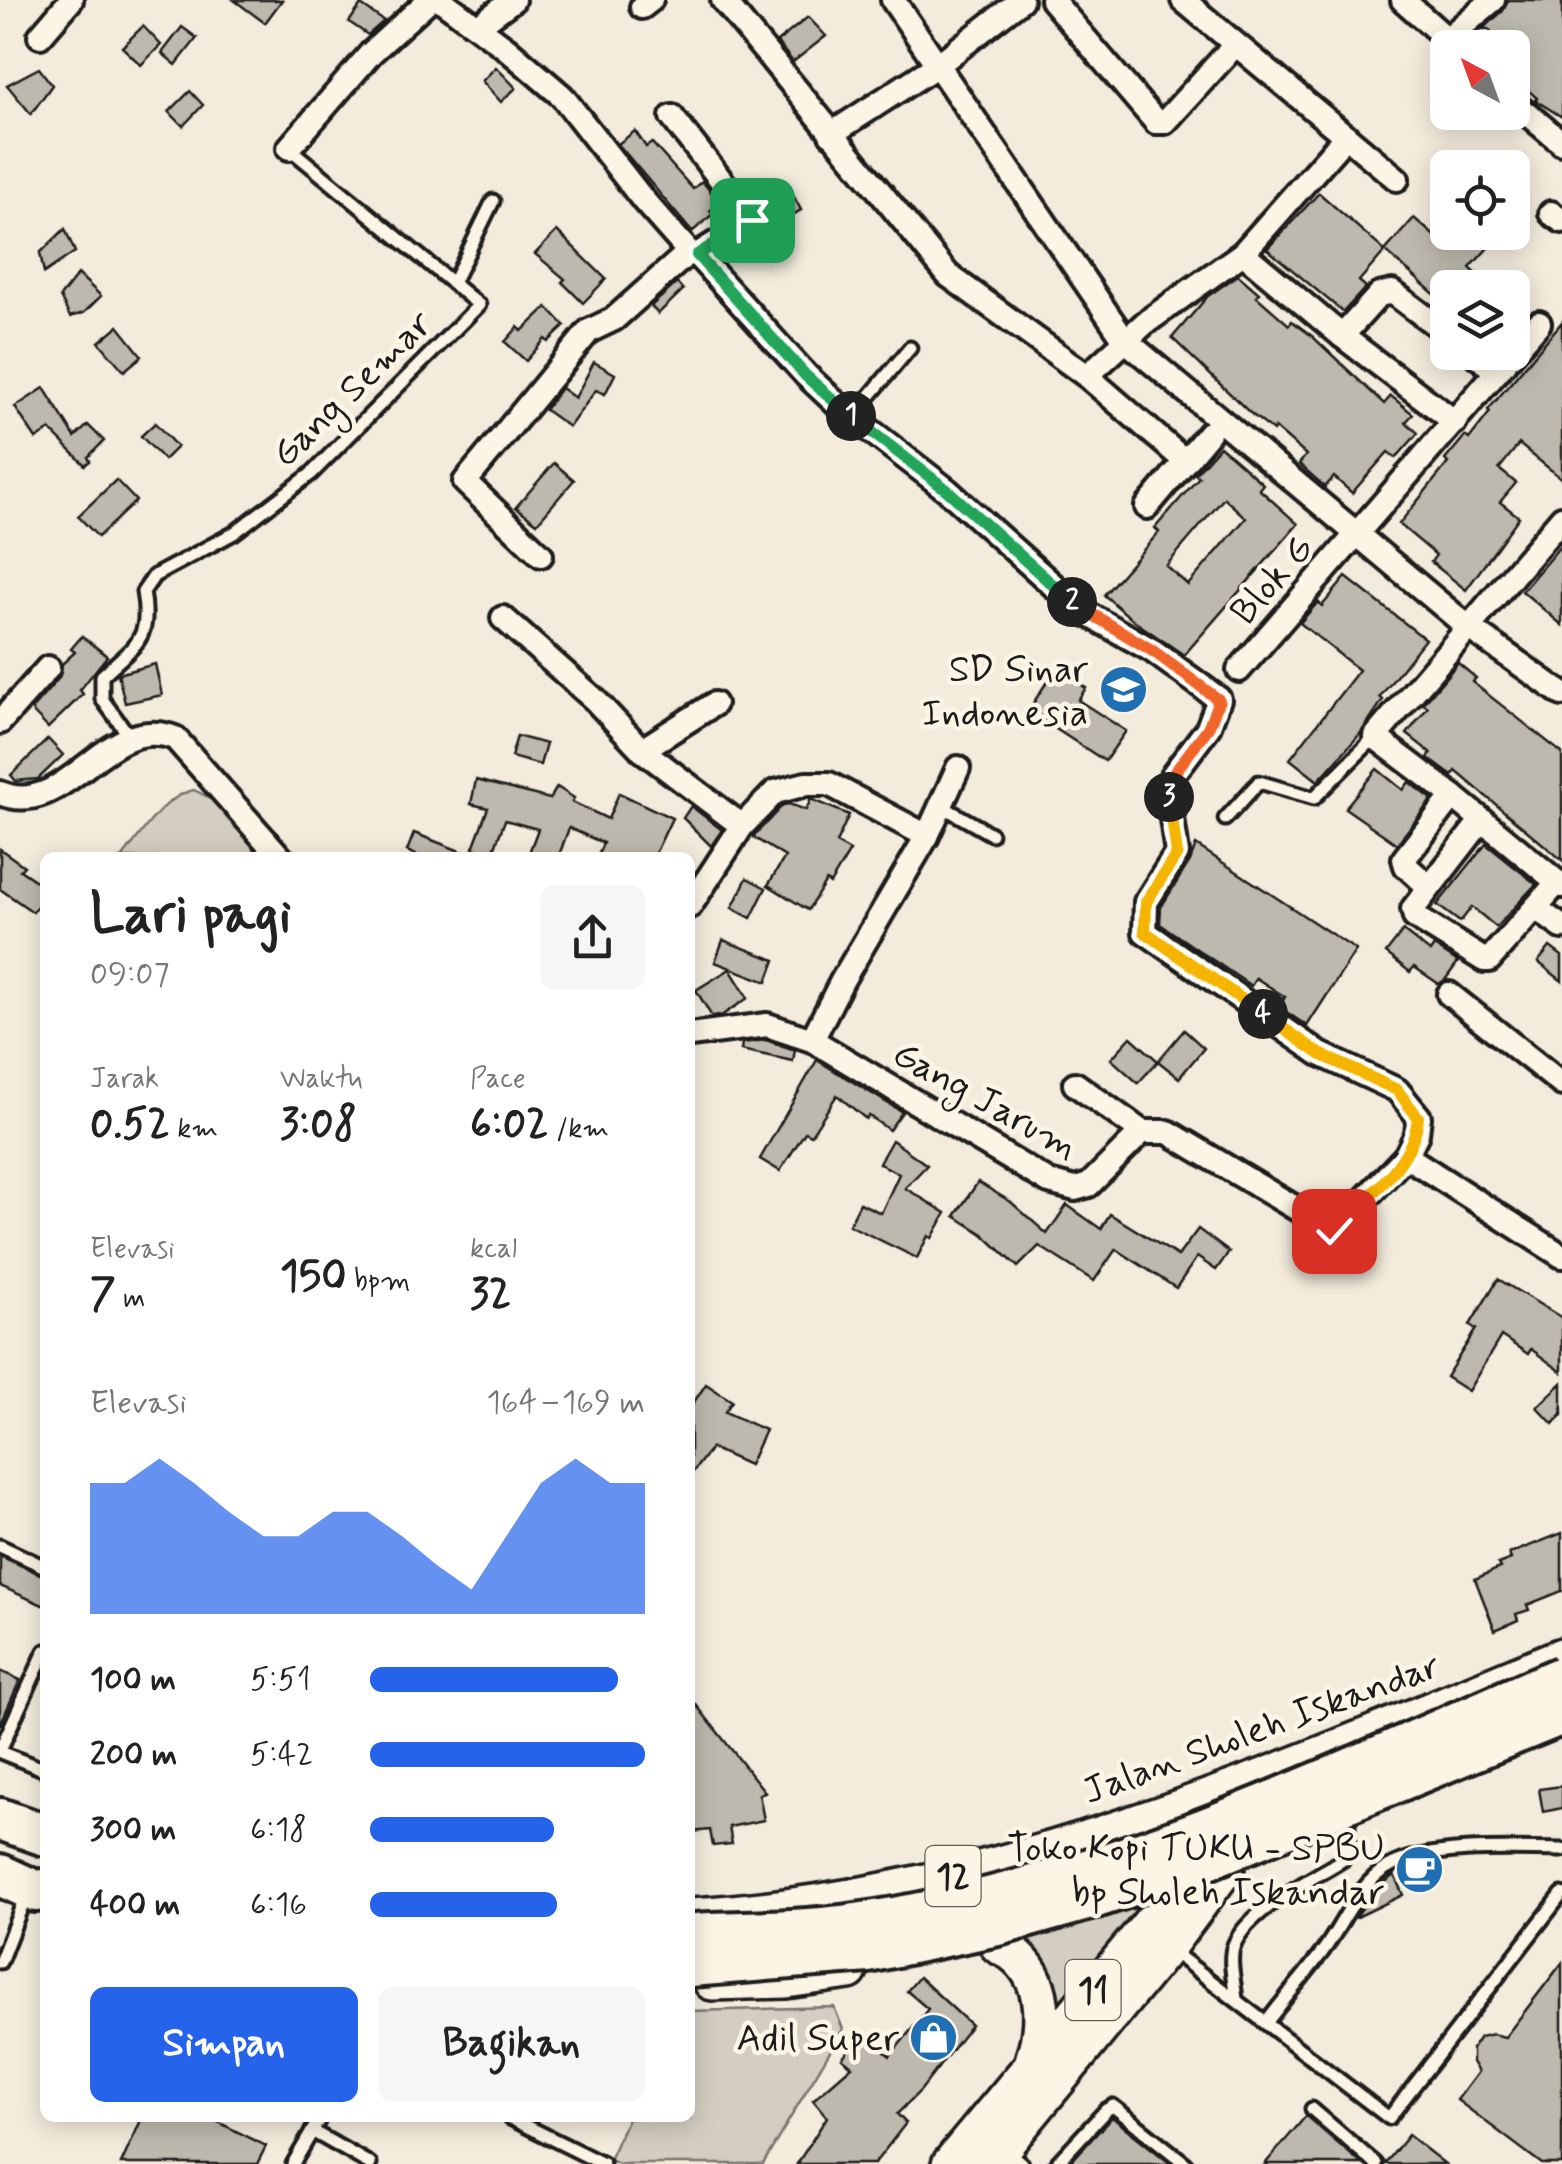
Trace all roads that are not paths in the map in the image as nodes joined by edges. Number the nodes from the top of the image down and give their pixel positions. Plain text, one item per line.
1 (71, 0) edge
2 (429, 0) edge
3 (441, 0) edge
4 (513, 0) edge
5 (723, 0) edge
6 (894, 0) edge
7 (1021, 0) edge
8 (1052, 0) edge
9 (1183, 0) edge
10 (1403, 0) edge
11 (1493, 0) edge
12 (478, 26) junction
13 (1438, 30) edge
14 (1465, 30) edge
15 (40, 36) dead end
16 (1235, 44) junction
17 (939, 64) junction
18 (672, 117) dead end
19 (1530, 117) edge
20 (831, 134) junction
21 (1346, 136) junction
22 (1562, 143) edge
23 (288, 148) joint
24 (1397, 179) dead end
25 (493, 202) dead end
26 (693, 253) junction
27 (1243, 253) junction
28 (452, 283) junction
29 (1430, 320) edge
30 (1539, 323) dead end
31 (1342, 336) junction
32 (1125, 340) junction
33 (910, 348) dead end
34 (1495, 370) edge
35 (1498, 372) junction
36 (1087, 376) junction
37 (852, 417) junction
38 (1454, 422) junction
39 (1210, 432) dead end
40 (1185, 461) junction
41 (1147, 507) dead end
42 (1562, 518) edge
43 (1356, 533) junction
44 (541, 555) dead end
45 (503, 618) dead end
46 (1468, 627) junction
47 (48, 668) dead end
48 (1239, 670) dead end
49 (1562, 694) edge
50 (714, 704) dead end
51 (0, 722) edge
52 (130, 737) junction
53 (1375, 737) junction
54 (642, 750) junction
55 (958, 768) dead end
56 (0, 794) edge
57 (1453, 796) junction
58 (940, 806) junction
59 (1224, 819) dead end
60 (1482, 820) junction
61 (742, 826) junction
62 (991, 834) dead end
63 (927, 836) junction
64 (277, 852) edge
65 (1560, 885) edge
66 (1428, 886) junction
67 (695, 898) edge
68 (1537, 910) junction
69 (1562, 927) edge
70 (1450, 994) dead end
71 (695, 1034) edge
72 (812, 1040) junction
73 (1075, 1084) dead end
74 (1562, 1084) edge
75 (1142, 1132) junction
76 (1406, 1156) junction
77 (1562, 1256) edge
78 (0, 1546) edge
79 (40, 1566) edge
80 (1562, 1656) edge
81 (40, 1661) edge
82 (1562, 1677) edge
83 (1562, 1714) edge
84 (1562, 1730) edge
85 (1, 1747) edge
86 (40, 1767) edge
87 (1223, 1794) junction
88 (2, 1805) edge
89 (40, 1816) edge
90 (1348, 1818) junction
91 (40, 1832) edge
92 (1562, 1850) edge
93 (0, 1856) edge
94 (40, 1865) edge
95 (1226, 1868) junction
96 (1183, 1884) junction
97 (32, 1891) edge
98 (1562, 1894) edge
99 (0, 1895) edge
100 (695, 1915) edge
101 (695, 1934) edge
102 (998, 1945) junction
103 (1167, 1947) junction
104 (0, 1962) edge
105 (695, 1966) edge
106 (695, 1982) edge
107 (1236, 2000) junction
108 (1266, 2023) junction
109 (1032, 2062) junction
110 (1312, 2109) dead end
111 (318, 2122) edge
112 (518, 2122) edge
113 (312, 2131) junction
114 (1005, 2158) edge
115 (293, 2164) edge
116 (370, 2164) edge
117 (603, 2164) edge
118 (950, 2164) edge
119 (1056, 2164) edge
120 (1186, 2164) edge
121 (1376, 2164) edge

1 - 15 street
2 - 23 street
3 - 12 street
4 - 12 street
5 - 20 street
6 - 17 street
7 - 17 street
8 - 16 street
9 - 16 street
10 - 13 street
11 - 14 street
12 - 26 street
16 - 21 street
17 - 20 street
17 - 32 street
18 - 26 street
19 - 22 street
20 - 36 street
21 - 24 street
21 - 27 street
23 - 28 lane, Gang Semar
25 - 28 lane, Gang Semar
26 - 37 street
26 - 44 street
27 - 31 street
27 - 32 street
28 - 52 lane, Gang Semar
29 - 31 street
30 - 35 street, Blok G
31 - 38 street
32 - 36 street
32 - 43 street
33 - 37 lane
34 - 35 street
35 - 38 street, Blok G
36 - 40 street
37 - 76 street
38 - 43 street, Blok G
39 - 40 street
40 - 41 street
42 - 46 street
43 - 46 street
43 - 48 street, Blok G
45 - 54 street
46 - 49 street
46 - 53 street
47 - 51 street
50 - 54 street
52 - 56 street
52 - 64 street
53 - 57 street
53 - 59 lane
54 - 61 street
55 - 58 street
57 - 60 street
57 - 66 street
58 - 62 lane
58 - 63 street
60 - 65 street
60 - 66 street
61 - 63 street
61 - 67 street
63 - 72 street
65 - 68 street
66 - 68 street
68 - 69 street
70 - 74 street
71 - 72 street, Gang Jarum
72 - 75 street, Gang Jarum
73 - 75 street
75 - 76 street, Gang Jarum
76 - 77 street
78 - 79 lane
80 - 87 highway, Jalan Sholeh Iskandar
81 - 85 lane
82 - 101 highway, bridge
83 - 105 highway, bridge
84 - 90 highway, 11
85 - 86 lane
87 - 95 highway, 11
87 - 96 highway, 11
87 - 100 highway, Jalan Sholeh Iskandar / 12
88 - 89 highway
88 - 91 highway
90 - 95 highway, 11
90 - 107 lane
92 - 108 lane
93 - 94 highway
93 - 97 highway
95 - 96 highway, 11
95 - 103 highway, 11
96 - 102 highway, 12
96 - 109 highway, 11
97 - 99 street
97 - 104 lane
98 - 108 lane
102 - 106 highway, 12
102 - 109 highway
103 - 107 lane
103 - 114 highway, 11
107 - 108 lane
109 - 118 highway, 11
110 - 121 lane
111 - 113 lane
112 - 117 lane
113 - 115 lane
113 - 116 lane
119 - 120 lane

